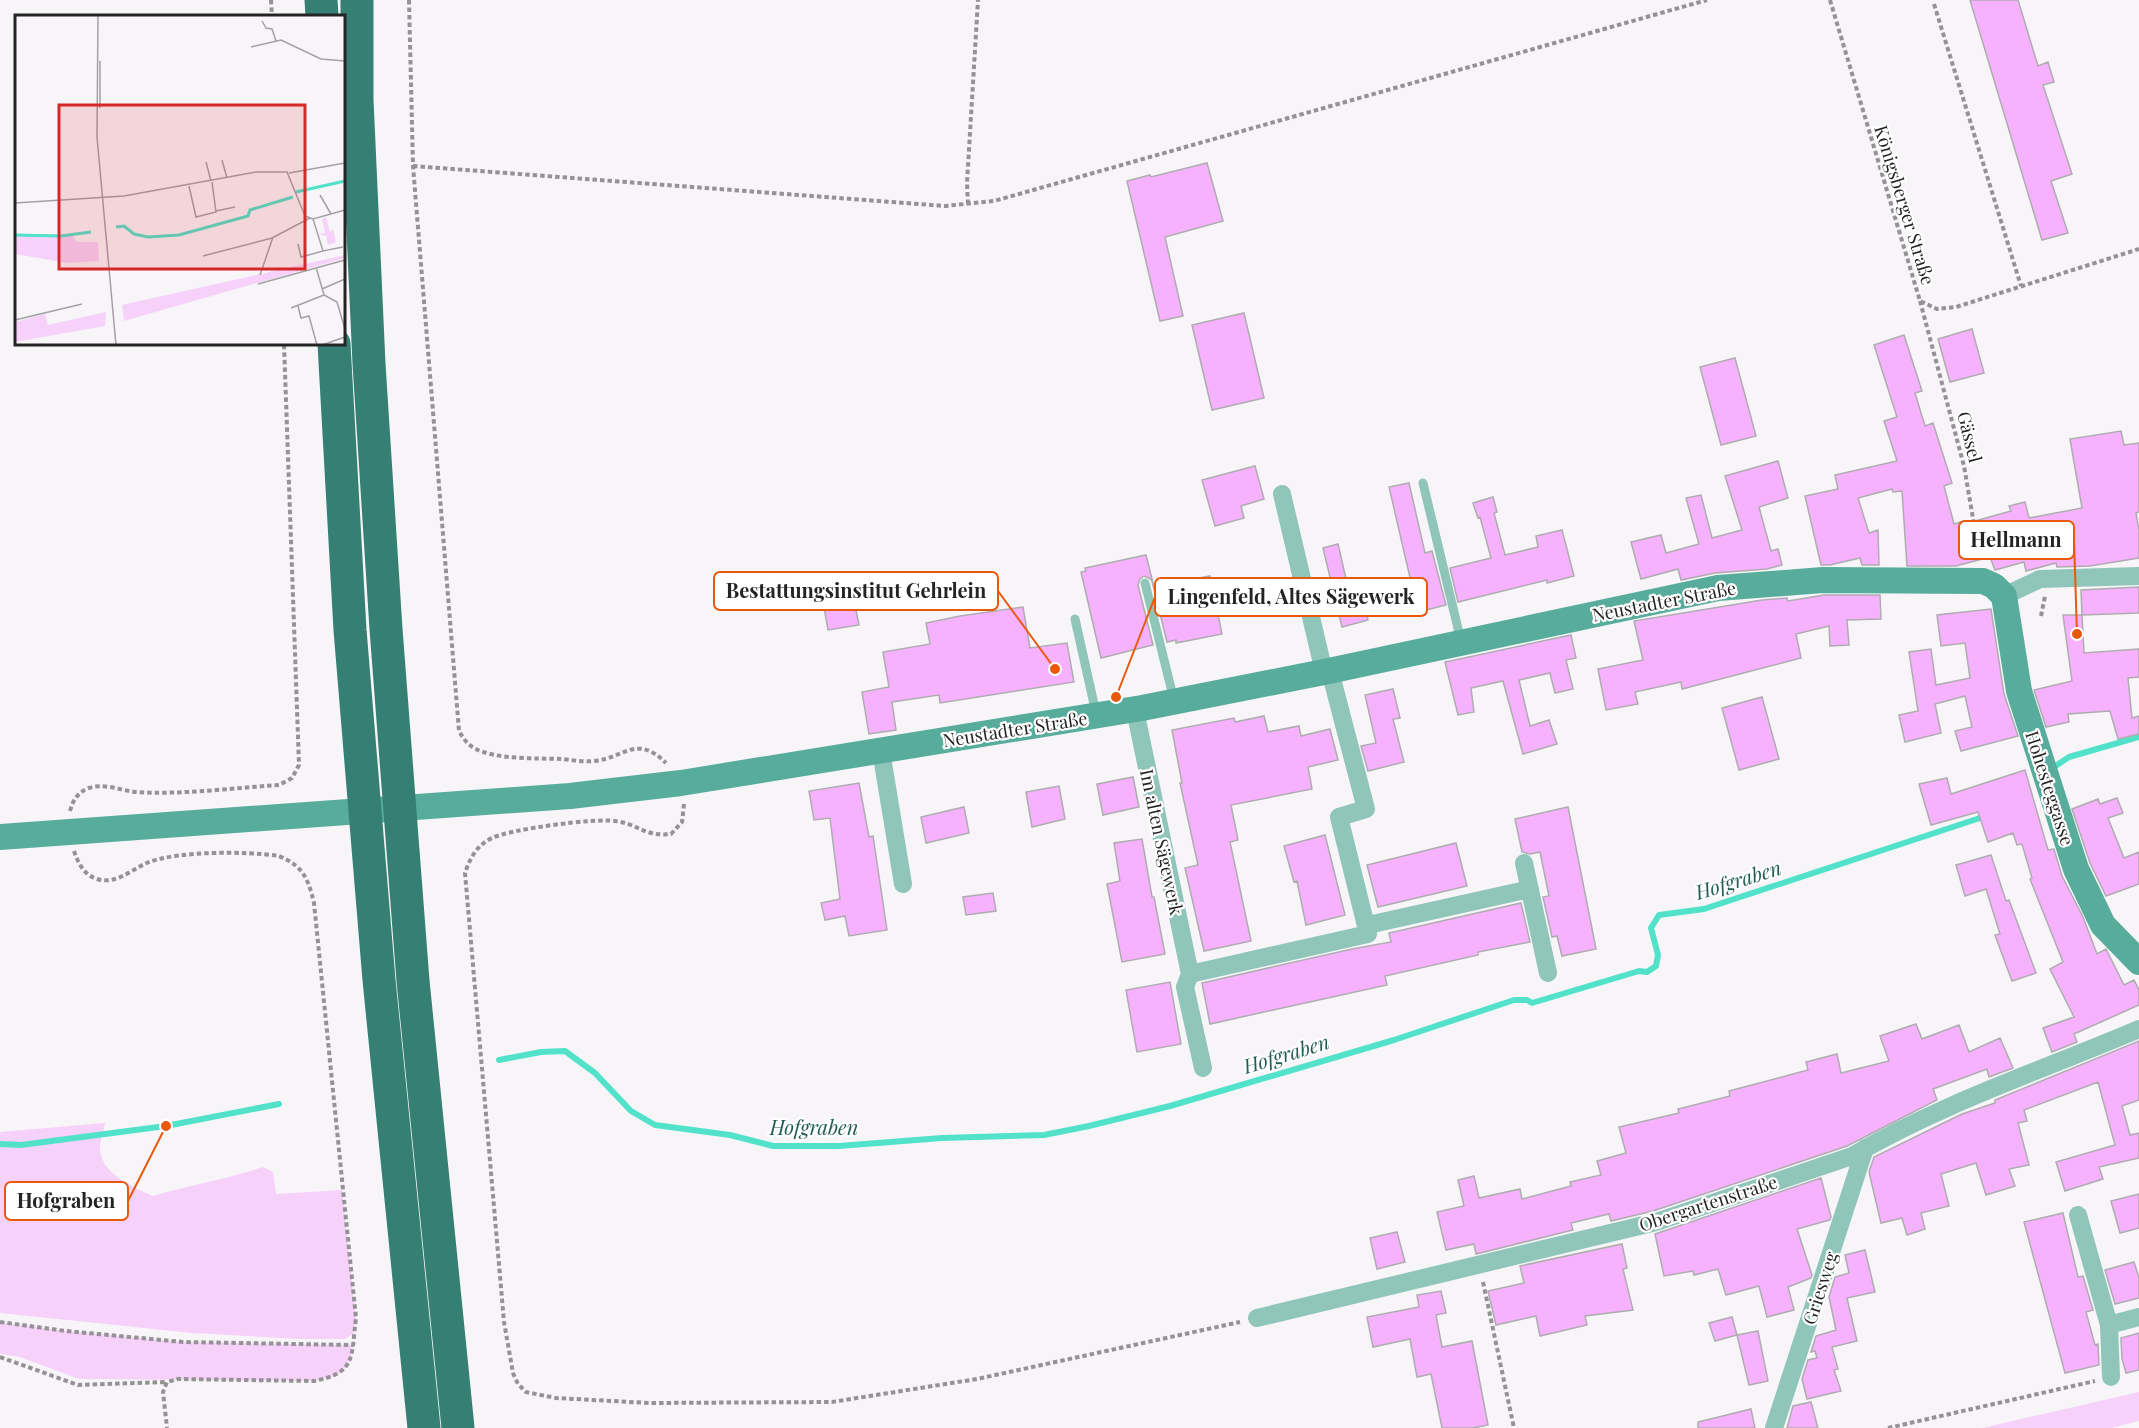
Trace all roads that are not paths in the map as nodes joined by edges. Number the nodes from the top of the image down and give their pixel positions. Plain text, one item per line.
1 (321, 0) edge
2 (357, 0) edge
3 (322, 15) edge
4 (334, 345) edge
5 (1423, 483) dead end
6 (1282, 494) dead end
7 (2139, 576) edge
8 (1145, 582) dead end
9 (2004, 596) junction
10 (1075, 619) dead end
11 (1462, 643) junction
12 (1327, 672) junction
13 (1174, 702) junction
14 (1135, 710) junction
15 (1096, 716) junction
16 (881, 751) junction
17 (0, 837) edge
18 (1524, 863) dead end
19 (903, 884) dead end
20 (1530, 889) junction
21 (1368, 925) junction
22 (2139, 962) edge
23 (1548, 973) dead end
24 (1190, 974) junction
25 (2139, 1029) edge
26 (1203, 1068) dead end
27 (1865, 1148) junction
28 (2079, 1215) dead end
29 (2139, 1317) edge
30 (1257, 1318) road end
31 (2109, 1324) junction
32 (2111, 1377) road end
33 (424, 1428) edge
34 (458, 1428) edge
35 (1774, 1428) edge

1 - 3 highway
2 - 34 highway
4 - 33 highway
5 - 11 lane
6 - 12 street
7 - 9 street
8 - 13 lane
9 - 11 main road, Neustadter Straße
9 - 22 main road, Hohesteggasse
10 - 15 lane
11 - 12 main road, Neustadter Straße
12 - 13 main road, Neustadter Straße
12 - 21 street
13 - 14 main road, Neustadter Straße
14 - 15 main road, Neustadter Straße
14 - 24 street, Im alten Sägewerk
15 - 16 main road, Neustadter Straße
16 - 17 main road, Neustadter Straße
16 - 19 street
18 - 20 street
20 - 21 street
20 - 23 street
21 - 24 street
24 - 26 street, Im alten Sägewerk
25 - 27 street, Obergartenstraße
27 - 30 street, Obergartenstraße
27 - 35 street, Griesweg
28 - 31 street
29 - 31 street
31 - 32 street

